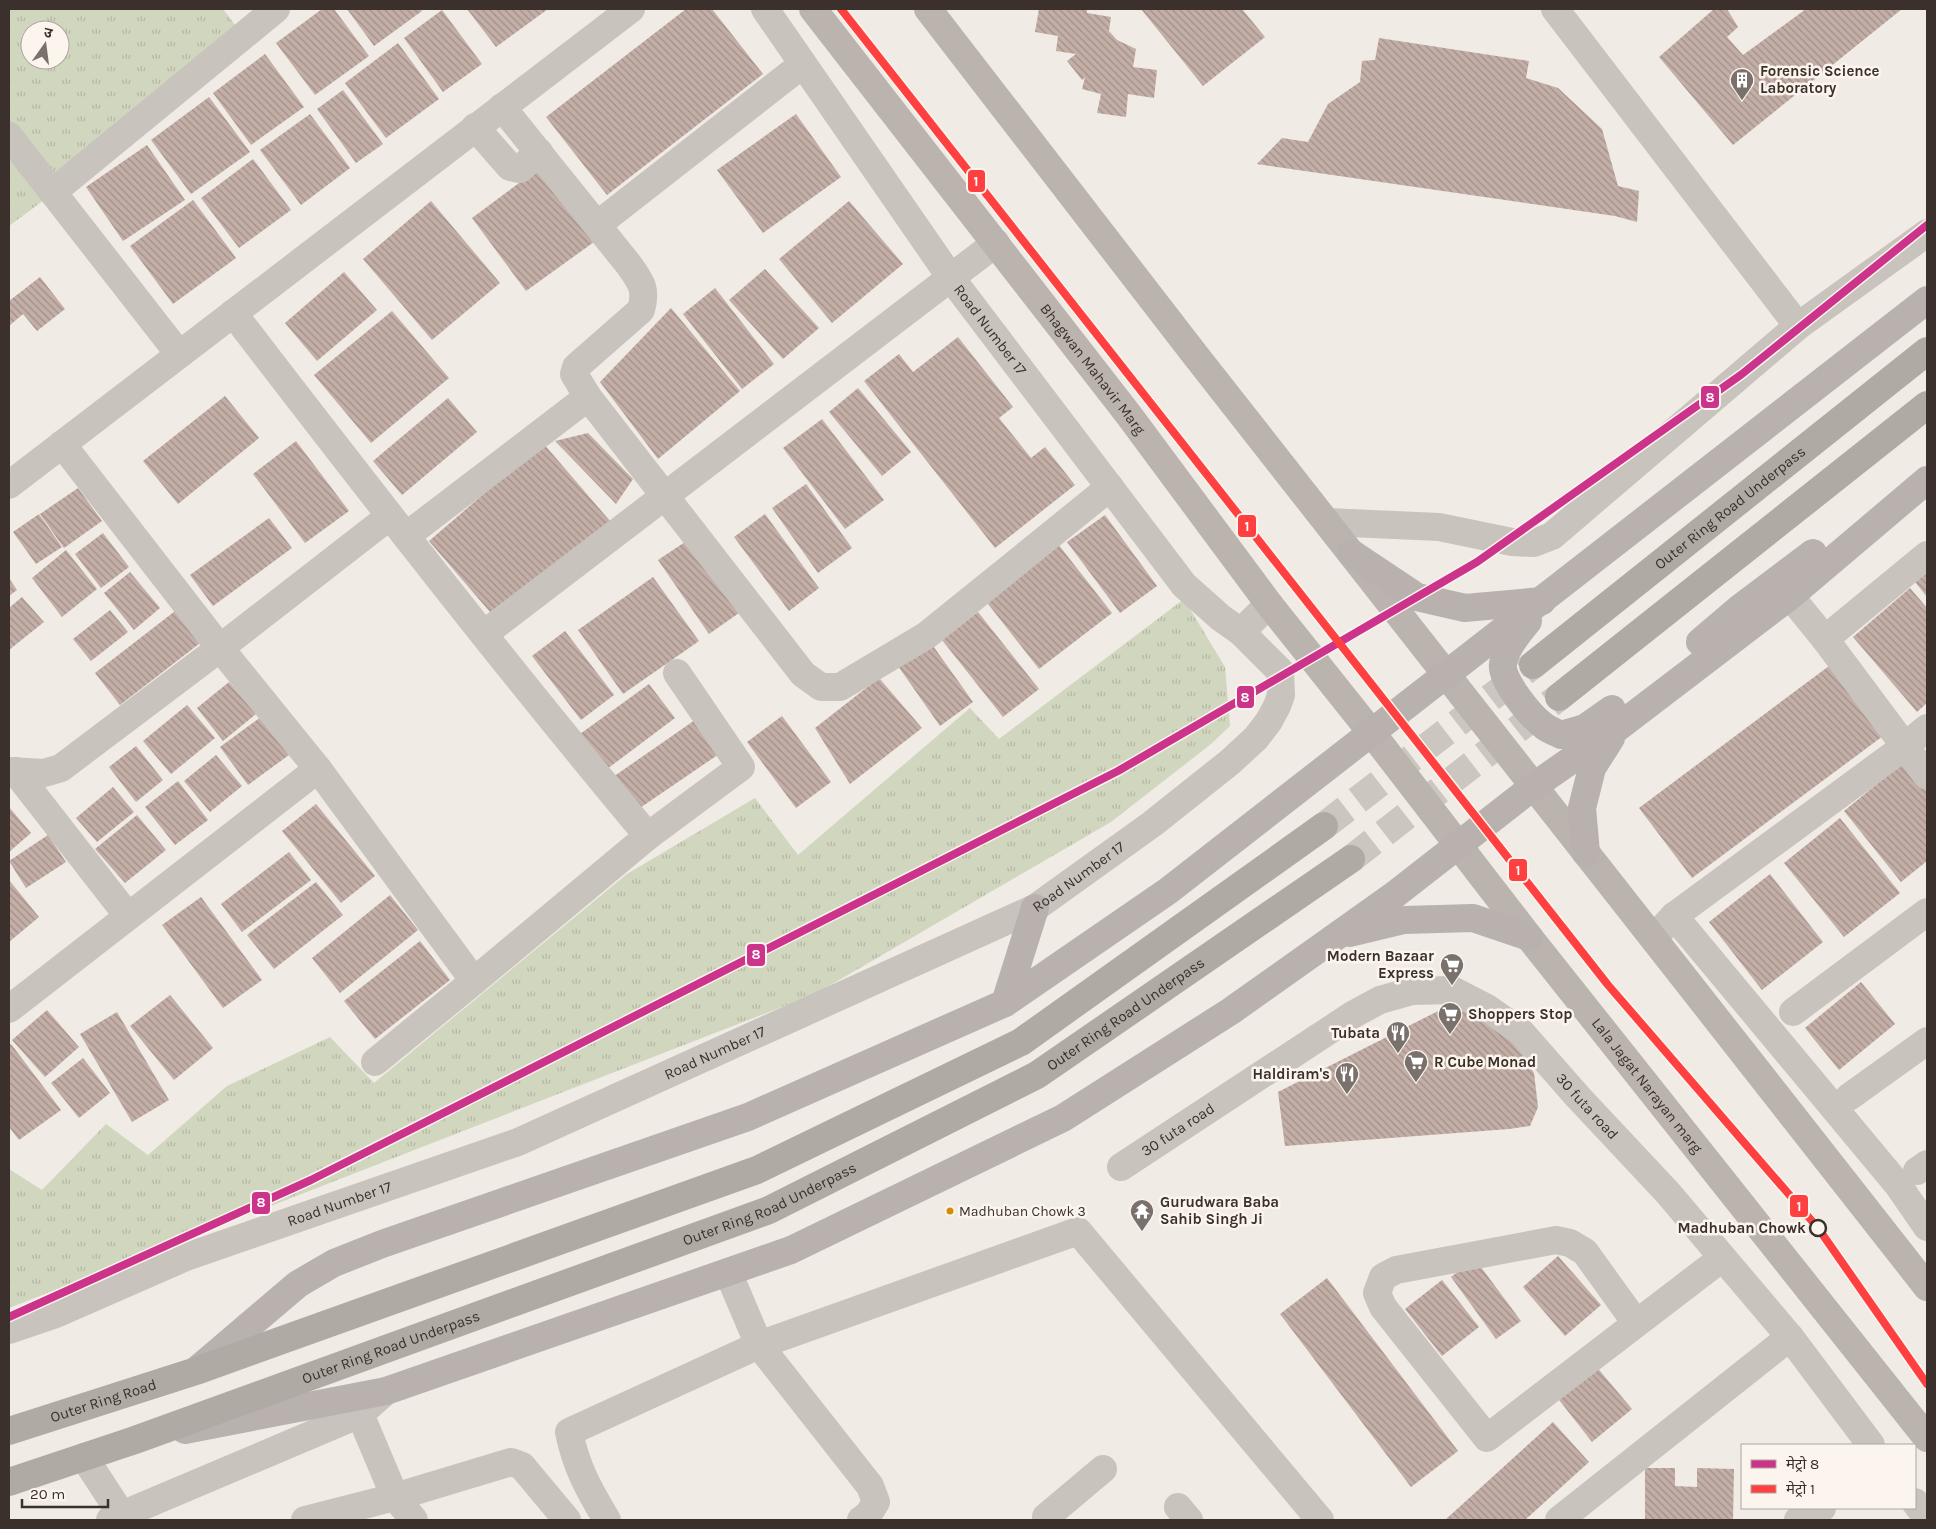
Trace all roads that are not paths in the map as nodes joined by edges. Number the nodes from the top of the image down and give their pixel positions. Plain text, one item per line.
1 (276, 9) edge
2 (631, 9) edge
3 (765, 9) edge
4 (813, 9) edge
5 (928, 9) edge
6 (1555, 9) edge
7 (803, 64) junction
8 (502, 107) junction
9 (476, 127) junction
10 (9, 136) edge
11 (539, 152) junction
12 (52, 192) junction
13 (597, 225) junction
14 (1927, 234) edge
15 (996, 243) junction
16 (951, 278) junction
17 (1927, 300) edge
18 (233, 313) junction
19 (1798, 326) junction
20 (1927, 351) edge
21 (179, 354) junction
22 (588, 396) junction
23 (1927, 405) edge
24 (62, 444) junction
25 (1927, 464) edge
26 (1927, 480) edge
27 (9, 485) edge
28 (1110, 487) junction
29 (666, 495) junction
30 (1327, 522) junction
31 (398, 526) junction
32 (1351, 553) junction
33 (1927, 555) edge
34 (1790, 596) junction
35 (1542, 601) junction
36 (1269, 604) junction
37 (1241, 632) junction
38 (484, 634) junction
39 (1825, 639) junction
40 (220, 648) junction
41 (1533, 665) tunnel mouth
42 (677, 673) dead end
43 (1446, 674) junction
44 (1559, 697) tunnel mouth
45 (1617, 728) junction
46 (1927, 728) edge
47 (1371, 732) junction
48 (1904, 747) junction
49 (318, 769) junction
50 (12, 771) edge
51 (1927, 776) edge
52 (1534, 786) junction
53 (1324, 826) tunnel mouth
54 (648, 836) junction
55 (1458, 845) junction
56 (1586, 853) junction
57 (1351, 859) tunnel mouth
58 (1036, 908) junction
59 (1927, 912) edge
60 (128, 916) junction
61 (1674, 916) junction
62 (1337, 936) junction
63 (1529, 937) junction
64 (1653, 938) junction
65 (474, 982) junction
66 (1005, 1003) junction
67 (9, 1009) edge
68 (1793, 1012) dead end
69 (1927, 1040) edge
70 (375, 1062) dead end
71 (1848, 1097) dead end
72 (1121, 1167) dead end
73 (1927, 1227) edge
74 (1722, 1258) junction
75 (728, 1272) junction
76 (1927, 1287) edge
77 (1636, 1323) junction
78 (9, 1330) edge
79 (1790, 1337) junction
80 (758, 1345) junction
81 (196, 1371) junction
82 (386, 1391) junction
83 (360, 1414) junction
84 (9, 1431) edge
85 (1927, 1438) edge
86 (134, 1440) junction
87 (1870, 1444) edge
88 (84, 1457) junction
89 (1103, 1469) dead end
90 (9, 1482) edge
91 (395, 1497) junction
92 (1916, 1503) edge
93 (1820, 1509) edge
94 (1927, 1518) edge
95 (119, 1519) edge
96 (305, 1520) edge
97 (414, 1520) edge
98 (567, 1520) edge
99 (607, 1520) edge
100 (860, 1520) edge
101 (1049, 1520) edge
102 (1320, 1520) edge
103 (1559, 1520) edge
104 (1798, 1520) edge

1 - 12 street
2 - 8 street
3 - 7 street, Road Number 17
4 - 15 main road, Bhagwan Mahavir Marg
5 - 30 main road
6 - 19 street
7 - 13 street
7 - 16 street, Road Number 17
8 - 9 street
8 - 11 street
9 - 11 street
9 - 18 street
10 - 12 street
11 - 13 street
12 - 21 street
13 - 22 street
14 - 19 street
15 - 16 street
15 - 36 main road, Bhagwan Mahavir Marg
16 - 28 street, Road Number 17
16 - 29 street
17 - 35 main road
18 - 21 street
18 - 31 street
19 - 30 street
20 - 41 highway, Outer Ring Road Underpass
21 - 24 street
22 - 29 street
22 - 31 street
23 - 44 highway
24 - 27 street
24 - 40 street
25 - 35 main road
26 - 34 main road
28 - 29 street
28 - 37 street, Road Number 17
29 - 38 street
30 - 32 main road
31 - 38 street
31 - 40 street
32 - 35 main road
32 - 43 main road
33 - 39 street
34 - 39 street
34 - 45 main road
35 - 43 main road
36 - 37 street
36 - 47 main road, Bhagwan Mahavir Marg
37 - 58 street, Road Number 17
38 - 54 street
39 - 48 street
40 - 49 street
40 - 50 street
42 - 54 street
43 - 47 main road
43 - 52 main road
45 - 52 main road
45 - 56 main road
46 - 48 street
47 - 55 main road, Lala Jagat Narayan marg
47 - 66 main road
48 - 51 street
48 - 61 street
49 - 60 street
49 - 65 street
50 - 60 street
52 - 55 main road
52 - 56 main road
53 - 81 highway
54 - 65 street
55 - 62 main road
55 - 63 main road, Lala Jagat Narayan marg
56 - 64 main road
57 - 86 highway, Outer Ring Road Underpass
58 - 66 main road
58 - 78 street, Road Number 17
59 - 68 street
60 - 67 street
61 - 64 street
61 - 73 street
62 - 63 main road
62 - 75 main road
63 - 85 main road, Lala Jagat Narayan marg
64 - 76 main road
65 - 70 street
66 - 81 main road
69 - 71 street
72 - 74 street, 30 futa road
74 - 77 street
74 - 79 street, 30 futa road
75 - 80 street
75 - 82 main road
77 - 77 street
79 - 87 street, 30 futa road
79 - 103 street
80 - 99 street
80 - 100 street
80 - 102 street
81 - 84 highway, Outer Ring Road
82 - 83 street
82 - 86 main road
83 - 91 street
83 - 95 street
86 - 88 highway
88 - 90 highway
88 - 95 street
89 - 101 street
91 - 96 street
91 - 97 street
91 - 98 street
92 - 94 street
93 - 104 street

